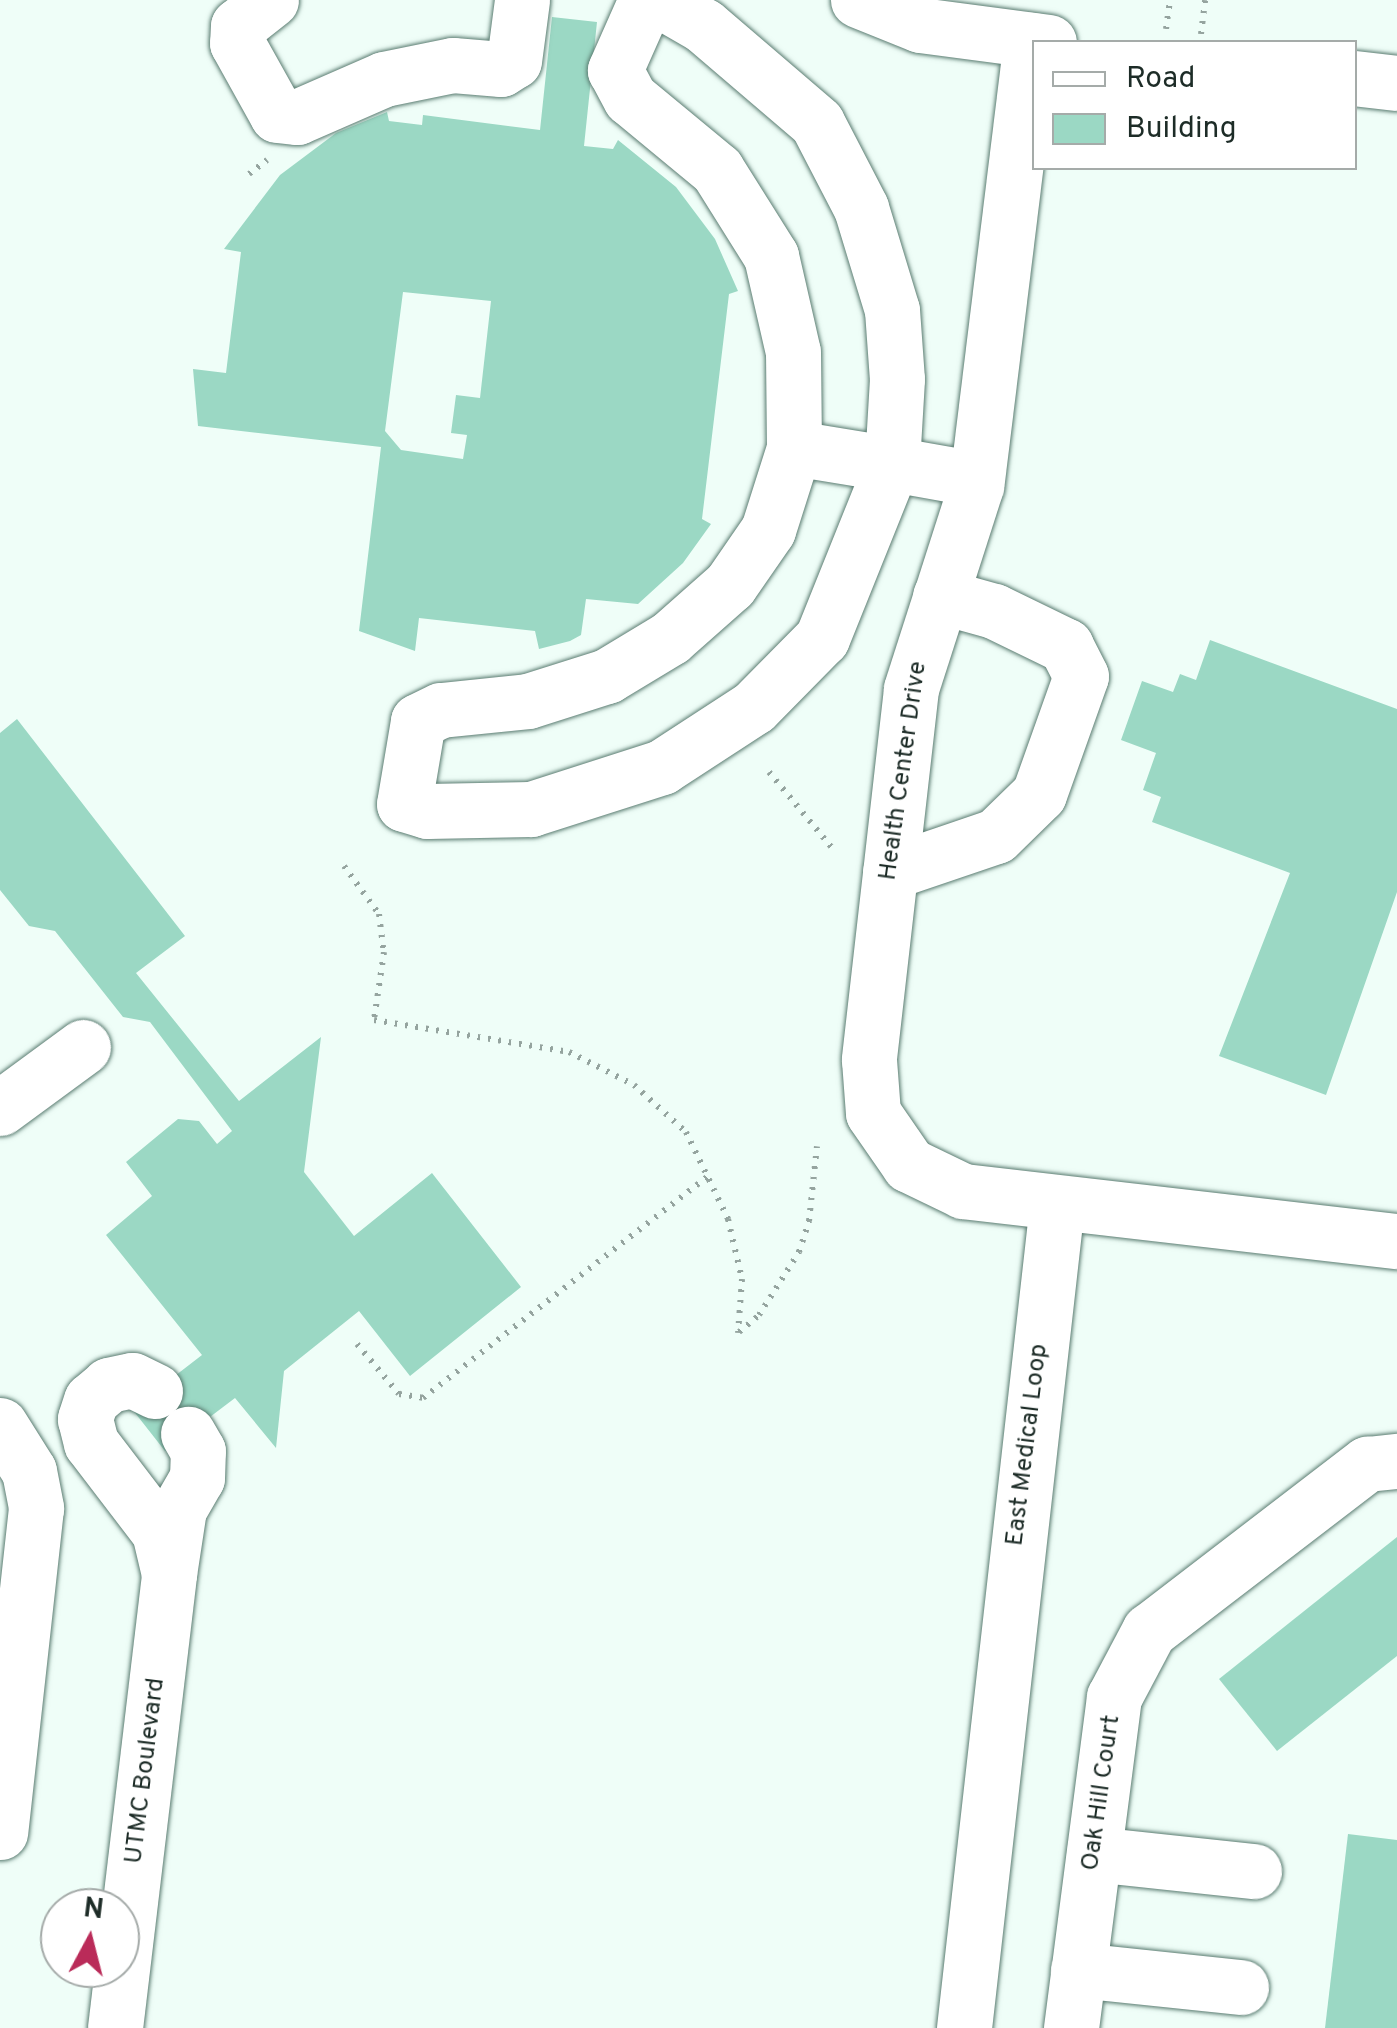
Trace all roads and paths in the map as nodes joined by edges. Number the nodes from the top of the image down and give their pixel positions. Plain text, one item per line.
1 (272, 0) edge
2 (522, 0) edge
3 (646, 0) edge
4 (659, 0) edge
5 (858, 0) edge
6 (1170, 0) edge
7 (1205, 0) edge
8 (1166, 30) dead end
9 (1201, 34) dead end
10 (1032, 41) edge
11 (1357, 78) edge
12 (1397, 83) edge
13 (1032, 97) edge
14 (275, 154) dead end
15 (249, 174) dead end
16 (794, 448) junction
17 (892, 464) junction
18 (976, 479) junction
19 (940, 596) junction
20 (770, 772) dead end
21 (832, 848) dead end
22 (344, 866) dead end
23 (890, 872) junction
24 (82, 1047) dead end
25 (0, 1108) edge
26 (817, 1146) dead end
27 (711, 1174) junction
28 (1056, 1204) junction
29 (1397, 1242) edge
30 (357, 1344) dead end
31 (155, 1391) dead end
32 (0, 1424) edge
33 (188, 1434) dead end
34 (1397, 1461) edge
35 (169, 1574) junction
36 (0, 1832) edge
37 (1094, 1854) junction
38 (1254, 1871) dead end
39 (1078, 1970) junction
40 (1241, 1988) dead end
41 (115, 2028) edge
42 (964, 2028) edge
43 (1071, 2028) edge

1 - 2 street
3 - 16 street
4 - 17 street
5 - 10 street
6 - 8 path
7 - 9 path
11 - 12 street
13 - 18 street, Health Center Drive
14 - 15 path
16 - 17 street
16 - 17 street
17 - 18 street
18 - 19 street, Health Center Drive
19 - 23 street, Health Center Drive
19 - 23 street
20 - 21 path
22 - 27 path
23 - 28 street, Health Center Drive
24 - 25 street
26 - 27 path
27 - 30 path
28 - 29 street
28 - 42 street, East Medical Loop
31 - 35 street, UTMC Boulevard
32 - 36 street
33 - 35 street, UTMC Boulevard
34 - 37 street, Oak Hill Court
35 - 41 street, UTMC Boulevard
37 - 38 street
37 - 39 street, Oak Hill Court
39 - 40 street
39 - 43 street, Oak Hill Court

